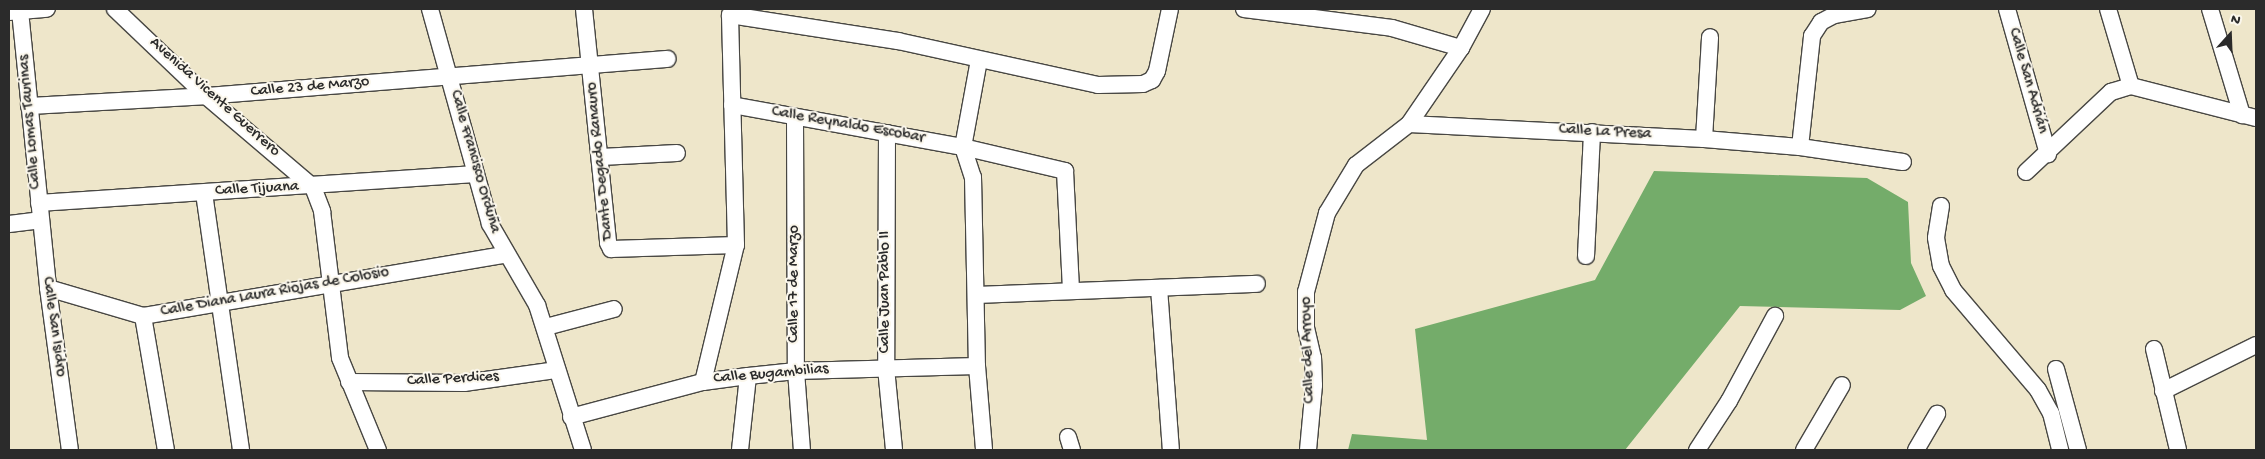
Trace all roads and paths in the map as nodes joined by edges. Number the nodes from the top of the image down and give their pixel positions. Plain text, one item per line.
1 (48, 9) edge
2 (115, 9) edge
3 (430, 9) edge
4 (584, 9) edge
5 (1170, 9) edge
6 (1244, 9) edge
7 (1482, 9) edge
8 (1867, 9) edge
9 (2007, 9) edge
10 (2108, 9) edge
11 (2210, 9) edge
12 (15, 11) edge
13 (1710, 37) dead end
14 (1461, 48) junction
15 (668, 59) dead end
16 (978, 60) junction
17 (590, 64) junction
18 (450, 77) junction
19 (2131, 86) junction
20 (206, 96) junction
21 (29, 106) junction
22 (732, 106) junction
23 (2249, 116) edge
24 (795, 117) junction
25 (1409, 124) junction
26 (1592, 132) junction
27 (887, 133) junction
28 (1704, 139) junction
29 (1800, 146) junction
30 (963, 147) junction
31 (677, 153) dead end
32 (2048, 154) junction
33 (601, 157) junction
34 (1903, 162) dead end
35 (2026, 172) dead end
36 (475, 174) junction
37 (313, 187) junction
38 (204, 193) junction
39 (38, 203) junction
40 (1941, 206) dead end
41 (40, 220) junction
42 (9, 224) edge
43 (736, 245) junction
44 (505, 255) junction
45 (1586, 256) dead end
46 (331, 282) junction
47 (1258, 284) dead end
48 (48, 288) junction
49 (1159, 288) junction
50 (1071, 291) junction
51 (978, 295) junction
52 (219, 302) junction
53 (614, 309) dead end
54 (143, 316) junction
55 (1775, 316) dead end
56 (546, 327) junction
57 (2256, 345) edge
58 (2154, 349) dead end
59 (977, 366) junction
60 (886, 368) junction
61 (2056, 369) dead end
62 (556, 370) junction
63 (796, 371) junction
64 (748, 376) junction
65 (349, 382) junction
66 (703, 382) junction
67 (1842, 385) dead end
68 (2163, 391) junction
69 (1937, 414) dead end
70 (571, 417) junction
71 (70, 450) edge
72 (166, 450) edge
73 (241, 450) edge
74 (378, 450) edge
75 (583, 450) edge
76 (740, 450) edge
77 (802, 450) edge
78 (894, 450) edge
79 (984, 450) edge
80 (1171, 450) edge
81 (1308, 450) edge
82 (1697, 450) edge
83 (1804, 450) edge
84 (1916, 450) edge
85 (2060, 450) edge
86 (2078, 450) edge
87 (2178, 450) edge

1 - 12 street
2 - 20 street, Avenida Vicente Guerrero
3 - 18 street, Calle Francisco Orduña
4 - 17 street, Dante Degado Ranauro
5 - 16 street
6 - 14 street
7 - 14 street, Calle del Arroyo
8 - 29 street
9 - 32 street, Calle San Adrián
10 - 19 street
11 - 23 street
12 - 21 street, Calle Lomas Taurinas
13 - 28 street
14 - 25 street, Calle del Arroyo
15 - 17 street
16 - 22 street
16 - 30 street
17 - 18 street, Calle 23 de Marzo
17 - 33 street, Dante Degado Ranauro
18 - 20 street, Calle 23 de Marzo
18 - 36 street, Calle Francisco Orduña
19 - 23 street
19 - 32 street
20 - 21 street, Calle 23 de Marzo
20 - 37 street, Avenida Vicente Guerrero
21 - 39 street, Calle Lomas Taurinas
22 - 24 street, Calle Reynaldo Escobar
22 - 43 street
24 - 27 street, Calle Reynaldo Escobar
24 - 63 street, Calle 17 de Marzo
25 - 26 street, Calle La Presa
25 - 81 street, Calle del Arroyo
26 - 28 street, Calle La Presa
26 - 45 street
27 - 30 street, Calle Reynaldo Escobar
27 - 60 street, Calle Juan Pablo II
28 - 29 street, Calle La Presa
29 - 34 street, Calle La Presa
30 - 50 street, Calle Reynaldo Escobar
30 - 51 street
31 - 33 street
32 - 35 street
33 - 43 street, Dante Degado Ranauro
36 - 37 street, Calle Tijuana
36 - 44 street, Calle Francisco Orduña
37 - 38 street, Calle Tijuana
37 - 46 street
38 - 39 street, Calle Tijuana
38 - 52 street
39 - 41 street, Calle San Isidro
40 - 85 street
41 - 42 street
41 - 48 street, Calle San Isidro
43 - 66 street
44 - 46 street, Calle Diana Laura Riojas de Colosio
44 - 56 street, Calle Francisco Orduña
46 - 52 street, Calle Diana Laura Riojas de Colosio
46 - 65 street
47 - 49 street
48 - 54 street, Calle Diana Laura Riojas de Colosio
48 - 71 street, Calle San Isidro
49 - 50 street
49 - 80 street
50 - 51 street
51 - 59 street
52 - 54 street, Calle Diana Laura Riojas de Colosio
52 - 73 street
53 - 56 street
54 - 72 street
55 - 82 street
56 - 62 street, Calle Francisco Orduña
57 - 68 street
58 - 68 street
59 - 60 street, Calle Bugambilias
59 - 79 street
60 - 63 street, Calle Bugambilias
60 - 78 street, Calle Juan Pablo II
61 - 86 street
62 - 65 street, Calle Perdices
62 - 70 street, Calle Francisco Orduña
63 - 64 street, Calle Bugambilias
63 - 77 street, Calle 17 de Marzo
64 - 66 street, Calle Bugambilias
64 - 76 street
65 - 74 street
66 - 70 street, Calle Bugambilias
67 - 83 street
68 - 87 street
69 - 84 street
70 - 75 street, Calle Francisco Orduña

